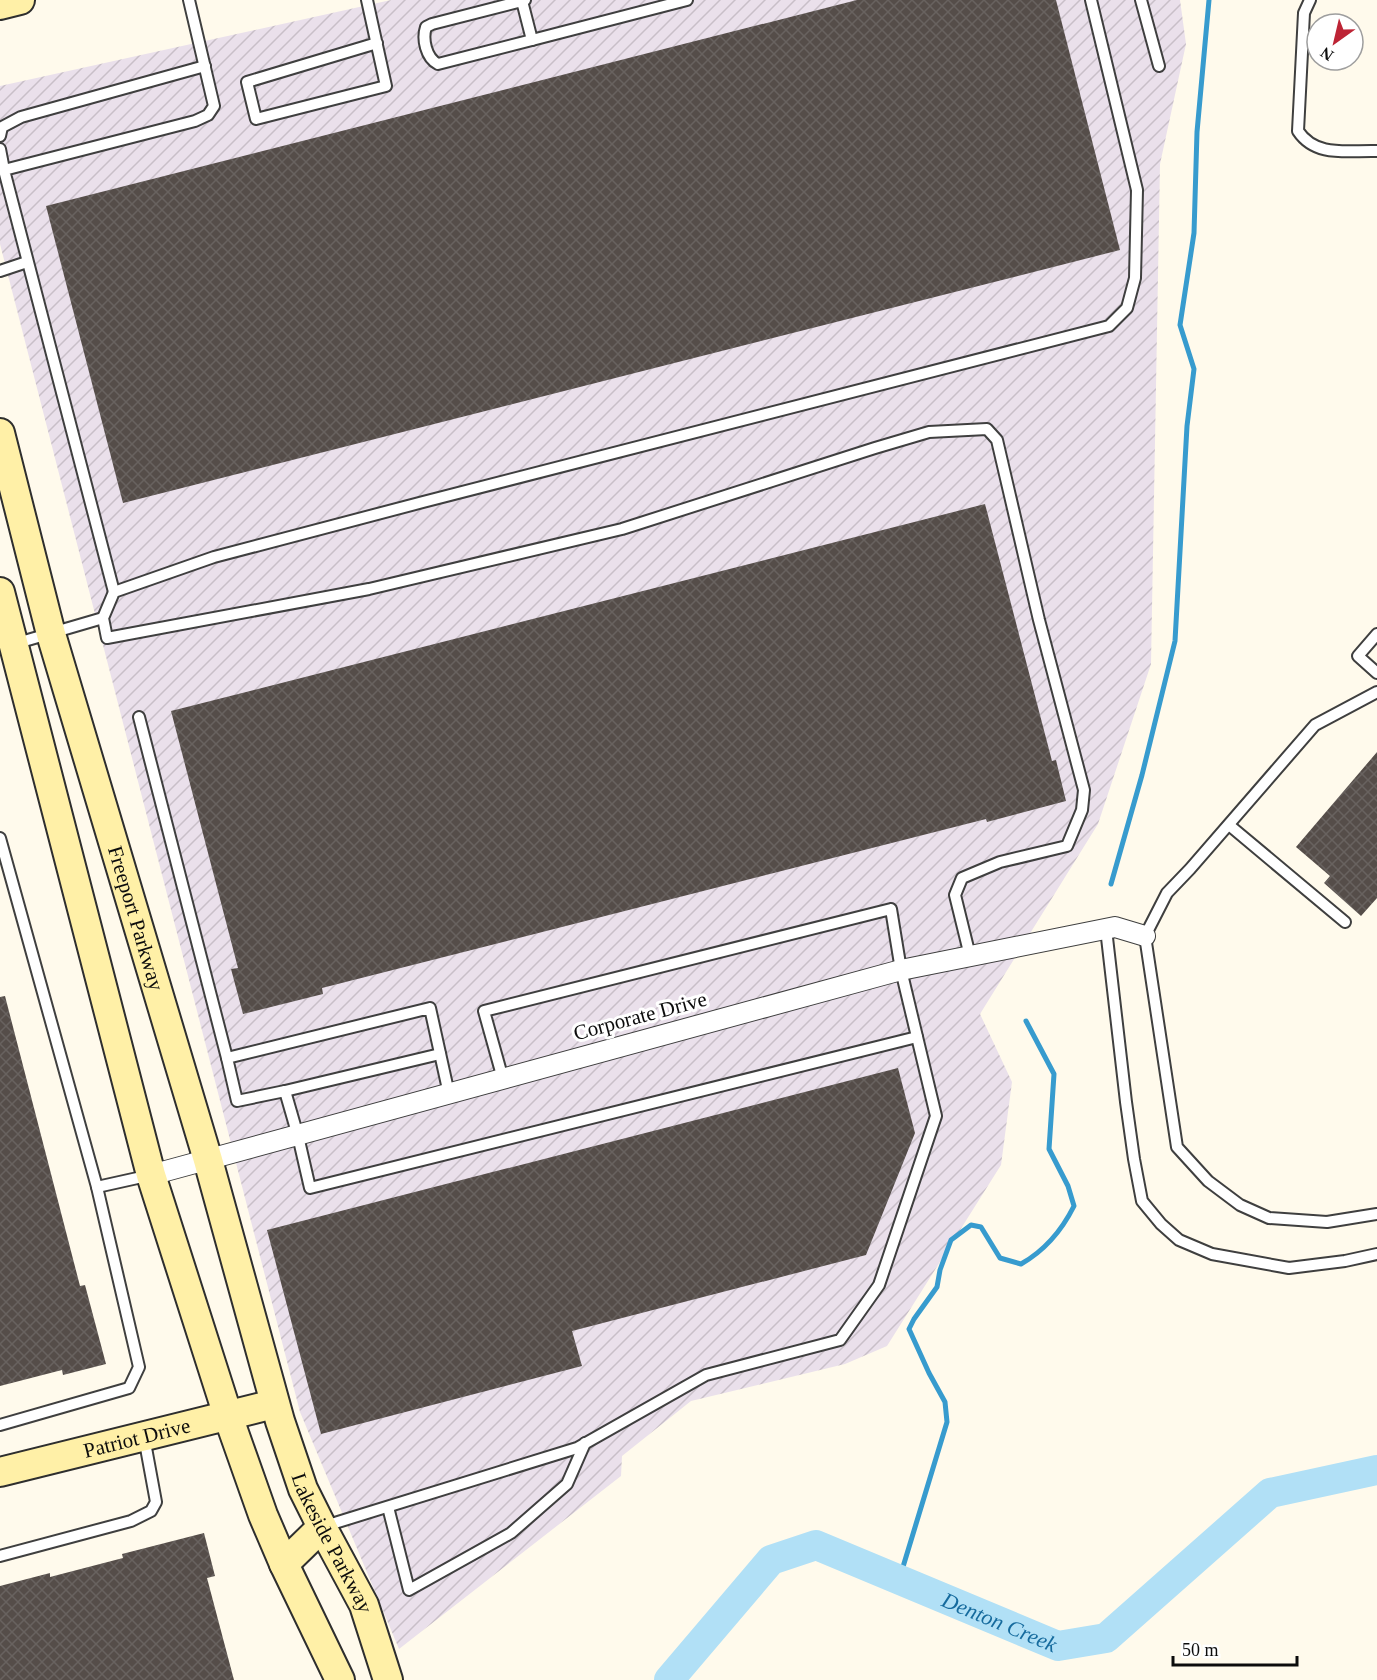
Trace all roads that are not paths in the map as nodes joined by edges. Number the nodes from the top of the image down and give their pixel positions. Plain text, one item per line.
1 (20, 0) edge
2 (189, 0) edge
3 (367, 0) edge
4 (523, 0) edge
5 (687, 0) edge
6 (1091, 0) edge
7 (1141, 0) edge
8 (1310, 0) edge
9 (0, 5) edge
10 (532, 40) junction
11 (377, 43) junction
12 (205, 66) junction
13 (1159, 66) dead end
14 (0, 136) edge
15 (0, 149) edge
16 (1377, 150) edge
17 (4, 170) junction
18 (27, 262) junction
19 (0, 271) edge
20 (0, 432) edge
21 (7, 493) edge
22 (0, 592) edge
23 (114, 592) junction
24 (103, 618) junction
25 (51, 634) junction
26 (1377, 634) edge
27 (7, 645) edge
28 (1377, 673) edge
29 (1377, 692) edge
30 (139, 717) dead end
31 (1229, 825) junction
32 (0, 838) edge
33 (1345, 921) dead end
34 (1106, 929) junction
35 (1145, 936) junction
36 (970, 956) junction
37 (901, 970) junction
38 (917, 1038) junction
39 (440, 1054) junction
40 (227, 1058) junction
41 (503, 1079) junction
42 (285, 1091) junction
43 (449, 1094) junction
44 (298, 1136) junction
45 (208, 1160) junction
46 (151, 1175) junction
47 (97, 1187) junction
48 (1377, 1214) edge
49 (1377, 1254) edge
50 (274, 1404) junction
51 (228, 1416) junction
52 (0, 1425) edge
53 (144, 1436) junction
54 (585, 1443) junction
55 (0, 1472) edge
56 (388, 1507) junction
57 (322, 1527) junction
58 (0, 1556) edge
59 (284, 1564) junction
60 (385, 1671) edge
61 (340, 1680) edge

1 - 9 main road
2 - 12 lane
3 - 11 lane
4 - 10 lane
4 - 10 lane
5 - 10 lane
6 - 23 lane
7 - 13 lane
8 - 16 lane
11 - 11 lane
12 - 14 lane
12 - 17 lane
15 - 17 lane
17 - 18 lane
18 - 19 lane
18 - 23 lane
20 - 21 main road, Freeport Parkway
21 - 25 main road, Freeport Parkway
22 - 27 main road
23 - 24 lane
24 - 25 lane
24 - 36 lane
25 - 27 lane
25 - 45 main road, Freeport Parkway
26 - 28 lane
27 - 46 main road
29 - 31 lane
30 - 40 lane
31 - 33 lane
31 - 35 lane
32 - 47 lane
34 - 35 street, Corporate Drive
34 - 36 street, Corporate Drive
34 - 49 lane
35 - 48 lane
36 - 37 street, Corporate Drive
37 - 38 lane
37 - 41 street, Corporate Drive
37 - 41 lane
38 - 44 lane
38 - 54 lane
39 - 40 lane
39 - 42 lane
39 - 43 lane
40 - 42 lane
41 - 43 street, Corporate Drive
42 - 44 lane
43 - 44 street, Corporate Drive
44 - 45 street, Corporate Drive
45 - 46 street, Corporate Drive
45 - 50 main road, Freeport Parkway
46 - 47 lane
46 - 51 main road
47 - 52 lane
50 - 51 main road, Patriot Drive
50 - 57 main road, Lakeside Parkway
51 - 53 main road, Patriot Drive
51 - 59 main road
53 - 55 main road, Patriot Drive
53 - 58 lane
54 - 56 lane
54 - 56 lane
56 - 57 lane
57 - 59 main road
57 - 60 main road, Lakeside Parkway
59 - 61 main road

